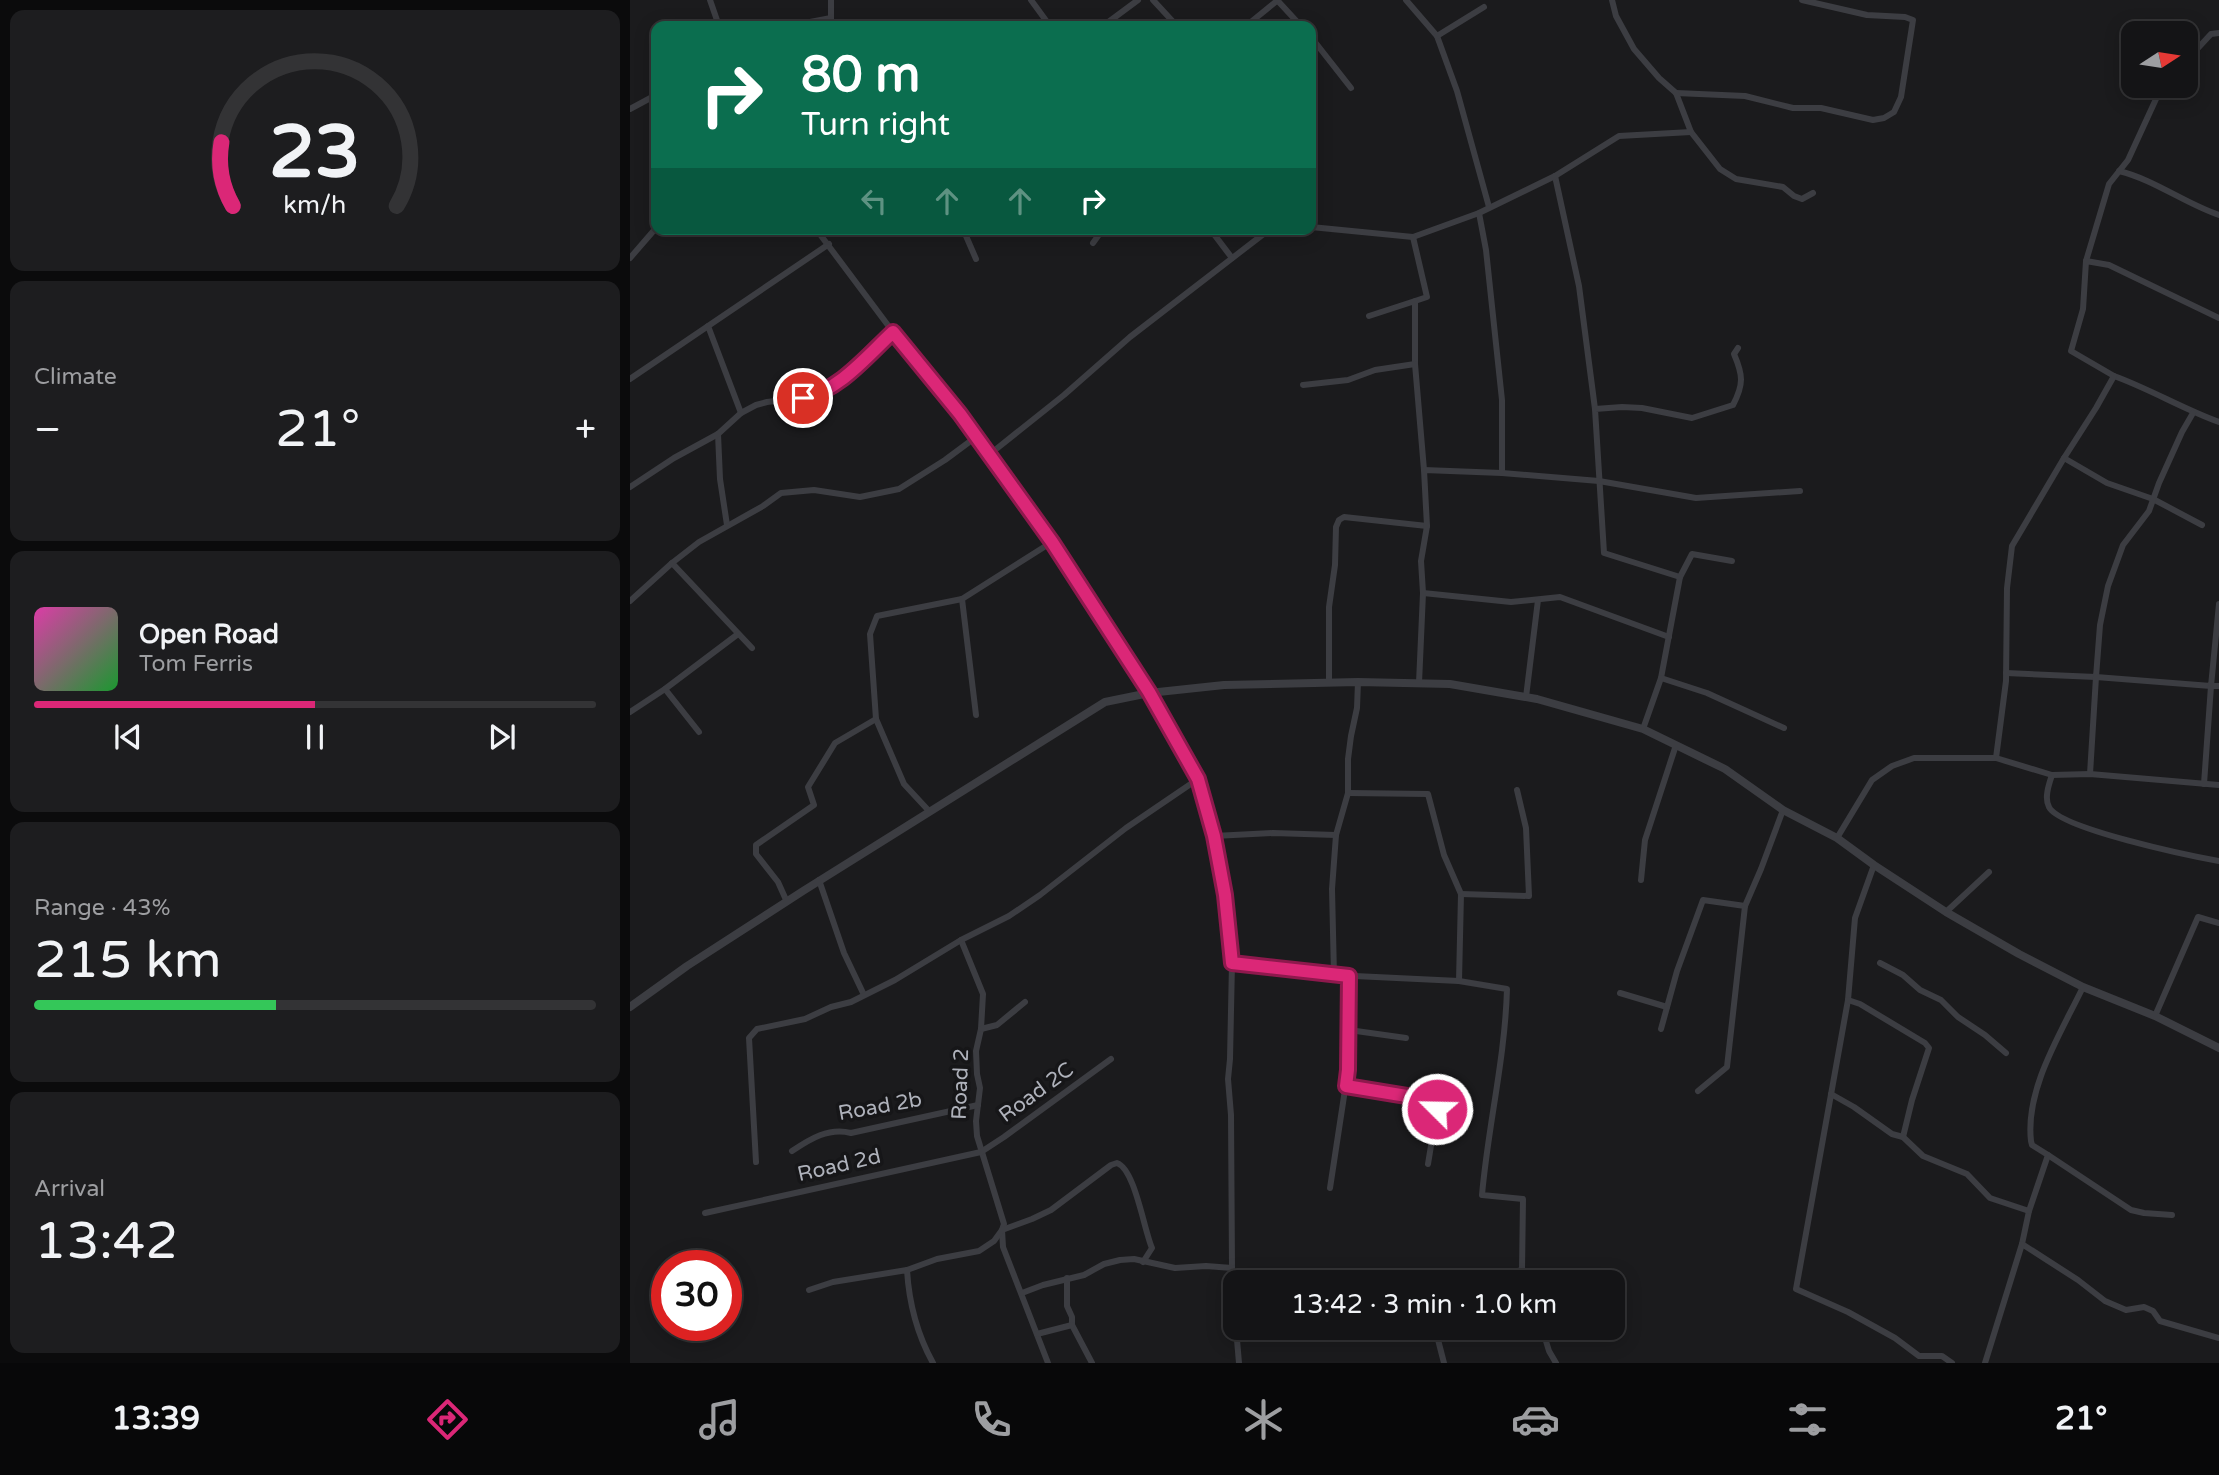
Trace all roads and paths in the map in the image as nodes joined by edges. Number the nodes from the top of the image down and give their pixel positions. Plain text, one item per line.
1 (710, 0) edge
2 (831, 0) edge
3 (1031, 0) edge
4 (1138, 0) edge
5 (1153, 0) edge
6 (1278, 0) edge
7 (1406, 0) edge
8 (1612, 0) edge
9 (1802, 0) edge
10 (1484, 7) dead end
11 (831, 18) joint
12 (717, 21) edge
13 (815, 21) edge
14 (1046, 21) edge
15 (1110, 21) edge
16 (1172, 21) edge
17 (1252, 21) edge
18 (1297, 21) edge
19 (2219, 33) edge
20 (1437, 36) junction
21 (1316, 43) edge
22 (2198, 48) edge
23 (1351, 88) dead end
24 (1676, 93) junction
25 (651, 98) edge
26 (2157, 98) edge
27 (630, 109) edge
28 (1691, 132) junction
29 (2119, 171) junction
30 (1555, 176) junction
31 (1812, 193) dead end
32 (1489, 207) junction
33 (1479, 213) junction
34 (2219, 215) edge
35 (1316, 227) edge
36 (651, 234) edge
37 (821, 235) edge
38 (966, 235) edge
39 (1099, 235) edge
40 (1215, 235) edge
41 (1262, 235) edge
42 (1413, 237) junction
43 (1093, 243) dead end
44 (829, 244) junction
45 (630, 258) edge
46 (1232, 258) junction
47 (976, 259) dead end
48 (2086, 261) junction
49 (1415, 301) junction
50 (1369, 316) dead end
51 (2219, 318) edge
52 (708, 326) junction
53 (893, 332) junction
54 (1738, 348) dead end
55 (1415, 364) junction
56 (2113, 376) junction
57 (630, 379) edge
58 (1303, 385) dead end
59 (1595, 408) junction
60 (741, 413) junction
61 (2193, 413) junction
62 (2219, 422) edge
63 (718, 434) junction
64 (976, 437) junction
65 (989, 454) junction
66 (2064, 458) junction
67 (1424, 470) junction
68 (1502, 473) junction
69 (1599, 481) junction
70 (630, 487) edge
71 (1800, 491) dead end
72 (2153, 499) junction
73 (727, 525) junction
74 (2202, 525) dead end
75 (1427, 526) junction
76 (1052, 542) junction
77 (1732, 561) dead end
78 (672, 563) junction
79 (1680, 577) junction
80 (1423, 593) junction
81 (962, 599) junction
82 (1538, 600) junction
83 (630, 601) edge
84 (2219, 604) edge
85 (2218, 622) edge
86 (738, 634) junction
87 (1669, 637) junction
88 (752, 648) dead end
89 (2006, 673) junction
90 (2096, 677) junction
91 (1661, 678) junction
92 (1358, 681) junction
93 (1329, 682) junction
94 (1419, 682) junction
95 (2215, 686) edge
96 (664, 689) junction
97 (1149, 692) junction
98 (1526, 697) junction
99 (630, 712) edge
100 (976, 715) dead end
101 (876, 719) junction
102 (1784, 728) dead end
103 (1643, 729) junction
104 (699, 732) dead end
105 (1676, 745) junction
106 (1996, 758) junction
107 (2090, 774) junction
108 (2052, 775) junction
109 (1198, 779) junction
110 (2204, 783) junction
111 (2219, 785) edge
112 (1517, 790) dead end
113 (1348, 793) junction
114 (1783, 810) junction
115 (929, 811) junction
116 (1336, 835) junction
117 (1214, 836) junction
118 (1838, 838) junction
119 (2219, 862) edge
120 (1874, 865) junction
121 (1989, 872) dead end
122 (819, 880) junction
123 (1641, 880) dead end
124 (1461, 894) junction
125 (787, 902) junction
126 (1745, 906) junction
127 (1946, 912) junction
128 (2219, 923) edge
129 (961, 940) junction
130 (1232, 963) junction
131 (1880, 963) dead end
132 (1334, 975) junction
133 (1349, 976) junction
134 (1459, 981) junction
135 (2083, 987) junction
136 (1620, 993) dead end
137 (864, 995) junction
138 (1847, 1000) junction
139 (1025, 1002) dead end
140 (630, 1007) edge
141 (1667, 1007) junction
142 (2155, 1016) junction
143 (1661, 1029) dead end
144 (981, 1030) junction
145 (1349, 1030) junction
146 (1406, 1038) dead end
147 (2219, 1048) edge
148 (2006, 1053) dead end
149 (1111, 1059) dead end
150 (1346, 1086) junction
151 (1698, 1091) dead end
152 (1831, 1094) junction
153 (978, 1105) junction
154 (1903, 1137) junction
155 (792, 1151) dead end
156 (981, 1152) junction
157 (2048, 1155) junction
158 (756, 1162) dead end
159 (1428, 1164) dead end
160 (1330, 1188) dead end
161 (2029, 1211) junction
162 (705, 1213) dead end
163 (2172, 1215) dead end
164 (1002, 1230) junction
165 (2022, 1244) junction
166 (1143, 1262) junction
167 (1232, 1268) joint
168 (908, 1270) junction
169 (1522, 1270) edge
170 (1067, 1278) junction
171 (809, 1290) dead end
172 (1022, 1293) junction
173 (1072, 1325) junction
174 (1037, 1334) junction
175 (2219, 1338) edge
176 (1237, 1340) edge
177 (1437, 1340) edge
178 (1546, 1340) edge
179 (933, 1363) edge
180 (1048, 1363) edge
181 (1092, 1363) edge
182 (1239, 1363) edge
183 (1444, 1363) edge
184 (1556, 1363) edge
185 (1952, 1363) edge
186 (1985, 1363) edge

1 - 12 street
2 - 11 street
3 - 14 street
4 - 15 street
5 - 16 street
6 - 17 street
6 - 18 street
7 - 20 street
8 - 24 street
9 - 24 street
10 - 20 street
11 - 13 street
19 - 22 street
20 - 32 street
21 - 23 street
24 - 28 street
25 - 27 street
26 - 29 street
28 - 30 street
28 - 31 street
29 - 34 street
29 - 48 street
30 - 32 street
30 - 59 street
32 - 33 street
33 - 42 street
33 - 68 street
35 - 42 street
36 - 45 street
37 - 44 street
38 - 47 street
39 - 43 street
40 - 46 street
41 - 46 street
42 - 49 street
44 - 52 street
44 - 53 street
46 - 65 street
48 - 51 street
48 - 56 street
49 - 50 street
49 - 55 street
52 - 57 street
52 - 60 street
53 - 60 street
53 - 64 street
54 - 59 street
55 - 58 street
55 - 67 street
56 - 61 street
56 - 66 street
59 - 69 street
60 - 63 street
61 - 62 street
61 - 72 street
63 - 70 street
63 - 73 street
64 - 65 street
64 - 73 street
65 - 76 street
66 - 72 street
66 - 89 street
67 - 68 street
67 - 75 street
68 - 69 street
69 - 71 street
69 - 79 street
72 - 74 street
72 - 90 street
73 - 78 street
75 - 80 street
75 - 93 street
76 - 81 street
76 - 97 street
77 - 79 street
78 - 83 street
78 - 86 street
79 - 87 street
80 - 82 street
80 - 94 street
81 - 100 street
81 - 101 street
82 - 87 street
82 - 98 street
84 - 85 street
85 - 95 street
86 - 88 street
86 - 96 street
87 - 91 street
89 - 90 street
89 - 106 street
90 - 95 street
90 - 107 street
91 - 102 street
91 - 103 street
92 - 93 street
92 - 94 street
92 - 113 street
93 - 97 street
94 - 98 street
95 - 110 street
96 - 99 street
96 - 104 street
97 - 109 street
97 - 115 street
98 - 103 street
101 - 115 street
101 - 125 street
103 - 105 street
105 - 114 street
105 - 123 street
106 - 108 street
106 - 118 street
107 - 108 street
107 - 110 street
108 - 119 street
109 - 117 street
109 - 129 street
110 - 111 street
112 - 124 street
113 - 116 street
113 - 124 street
114 - 118 street
114 - 126 street
115 - 122 street
116 - 117 street
116 - 132 street
117 - 130 street
118 - 120 street
120 - 127 street
120 - 138 street
121 - 127 street
122 - 125 street
122 - 137 street
124 - 134 street
125 - 140 street
126 - 141 street
126 - 151 street
127 - 135 street
128 - 142 street
129 - 137 street
129 - 144 street, Road 2
130 - 132 street
130 - 167 street
131 - 148 street
132 - 133 street
133 - 134 street
133 - 145 street
134 - 169 street
135 - 142 street
135 - 157 street
136 - 141 street
137 - 158 street
138 - 152 street
138 - 154 street
139 - 144 street
141 - 143 street
142 - 147 street
144 - 153 street, Road 2
145 - 146 street
145 - 150 street
149 - 156 street, Road 2C
150 - 159 street
150 - 160 street
152 - 154 street
152 - 185 street
153 - 155 street, Road 2b
153 - 156 street, Road 2
154 - 161 street
156 - 162 street, Road 2d
156 - 164 street, Road 2
157 - 161 street
157 - 163 street
161 - 165 street
164 - 166 street
164 - 168 street
164 - 172 street, Road 2
165 - 175 street
165 - 186 street
166 - 167 street
166 - 170 street
168 - 171 street
168 - 179 street
170 - 172 street
170 - 173 street
172 - 174 street, Road 2
173 - 174 street
173 - 181 street
174 - 180 street, Road 2
176 - 182 street
177 - 183 street
178 - 184 street

